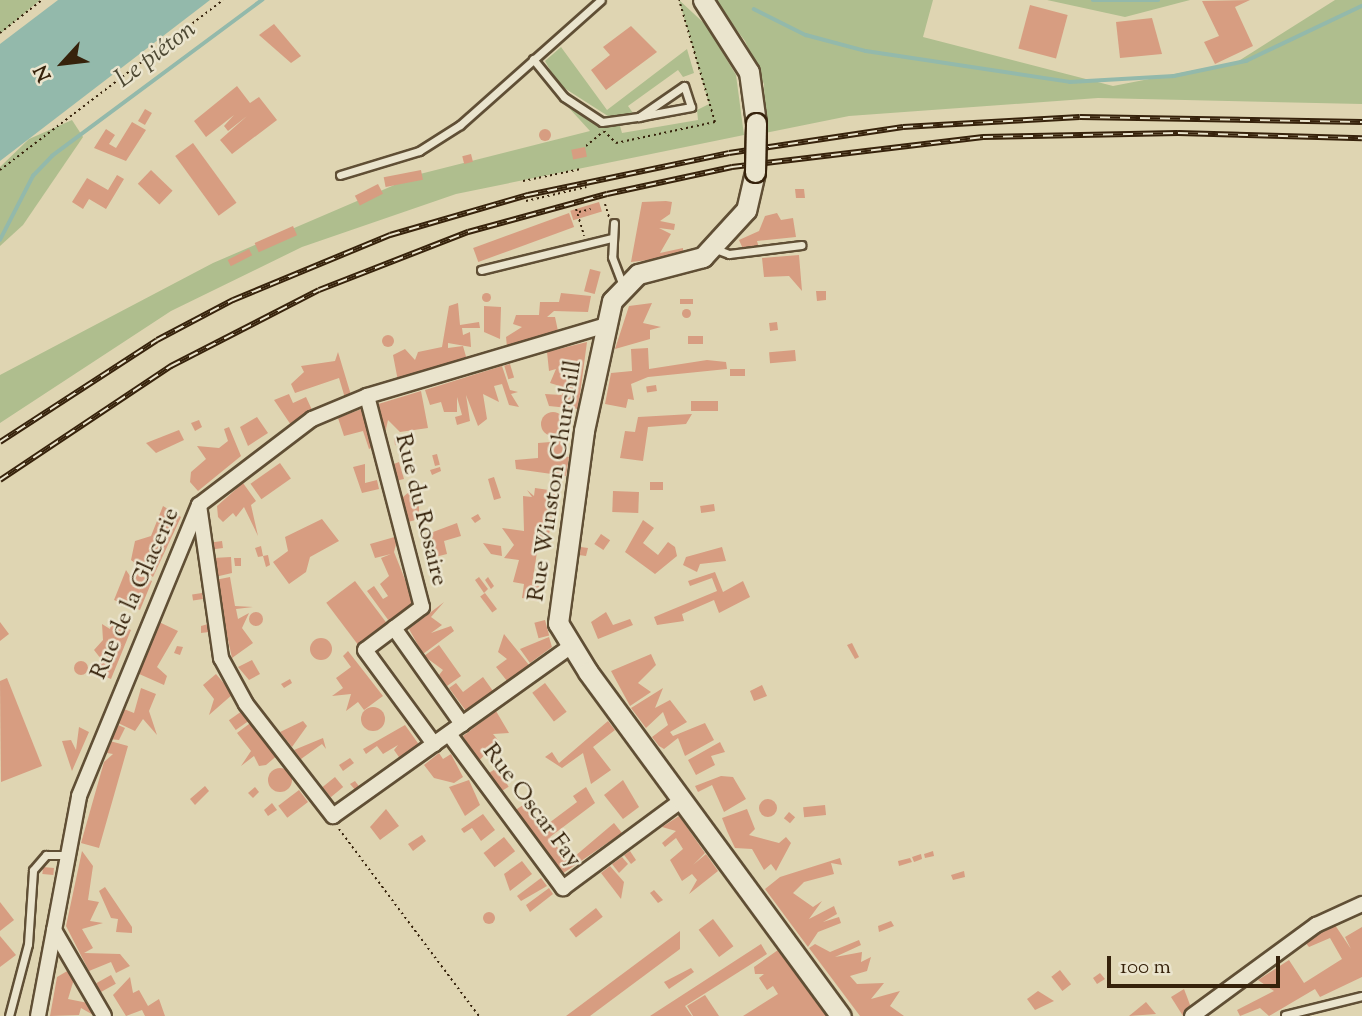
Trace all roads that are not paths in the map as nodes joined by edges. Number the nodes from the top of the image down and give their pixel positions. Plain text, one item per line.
1 (601, 0) edge
2 (703, 0) edge
3 (533, 59) junction
4 (639, 117) junction
5 (340, 175) dead end
6 (612, 221) road end
7 (611, 238) junction
8 (801, 245) dead end
9 (711, 248) junction
10 (481, 270) dead end
11 (623, 286) junction
12 (606, 325) junction
13 (368, 396) junction
14 (200, 505) junction
15 (394, 628) junction
16 (570, 647) junction
17 (462, 724) junction
18 (449, 734) junction
19 (434, 744) junction
20 (682, 800) junction
21 (68, 855) junction
22 (1362, 904) edge
23 (54, 930) junction
24 (1362, 996) edge
25 (1285, 1015) edge
26 (9, 1016) edge
27 (38, 1016) edge
28 (104, 1016) edge
29 (841, 1016) edge
30 (1192, 1016) edge

1 - 3 lane
2 - 9 main road, bridge
3 - 4 lane
3 - 5 lane
4 - 4 lane
6 - 7 lane
7 - 10 lane
7 - 11 lane
8 - 9 lane
9 - 11 main road
11 - 12 main road, Rue Winston Churchill
12 - 13 street, Rue de la Glacerie
12 - 16 main road, Rue Winston Churchill
13 - 14 street, Rue de la Glacerie
13 - 15 street, Rue du Rosaire
14 - 19 street
14 - 21 street, Rue de la Glacerie
15 - 17 street
15 - 19 street, Rue du Rosaire
16 - 17 street
16 - 20 main road, Rue Winston Churchill
17 - 18 street
18 - 19 street
18 - 20 street, Rue Oscar Fay
20 - 29 main road, Rue Winston Churchill
21 - 23 street, Rue de la Glacerie
21 - 26 lane
22 - 30 street
23 - 27 street, Rue de la Glacerie
23 - 28 street
24 - 25 lane

